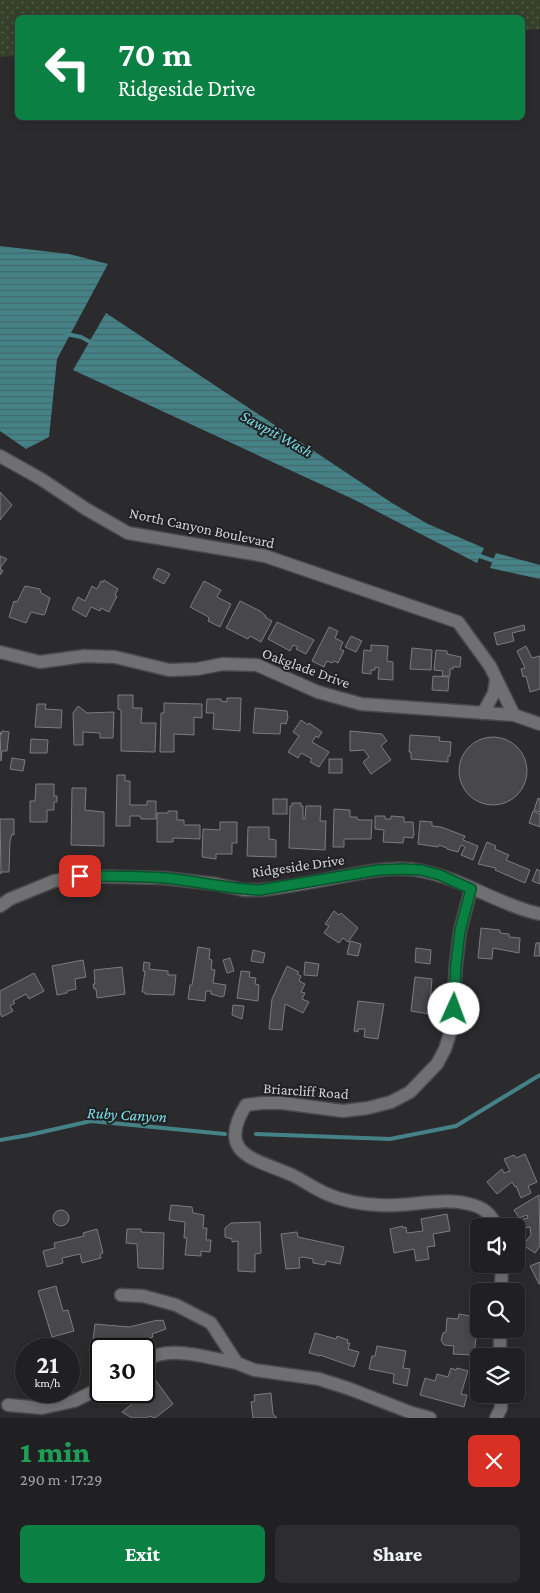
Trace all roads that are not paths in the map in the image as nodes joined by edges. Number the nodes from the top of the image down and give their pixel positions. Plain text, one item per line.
1 (0, 456) edge
2 (0, 652) edge
3 (496, 679) junction
4 (483, 713) junction
5 (514, 715) junction
6 (540, 724) edge
7 (471, 889) junction
8 (0, 906) edge
9 (540, 914) edge
10 (493, 1218) edge
11 (121, 1295) dead end
12 (155, 1355) edge
13 (237, 1363) junction
14 (90, 1393) edge
15 (501, 1403) edge
16 (8, 1405) dead end
17 (430, 1418) edge
18 (496, 1418) edge

1 - 3 street, North Canyon Boulevard
2 - 4 street, Oakglade Drive
3 - 4 street
3 - 5 street, North Canyon Boulevard
4 - 5 street, Oakglade Drive
5 - 6 street
7 - 8 street, Ridgeside Drive
7 - 9 street, Ridgeside Drive
7 - 10 street, Briarcliff Road
11 - 13 street
12 - 13 street
13 - 17 street
14 - 16 street
15 - 18 street

